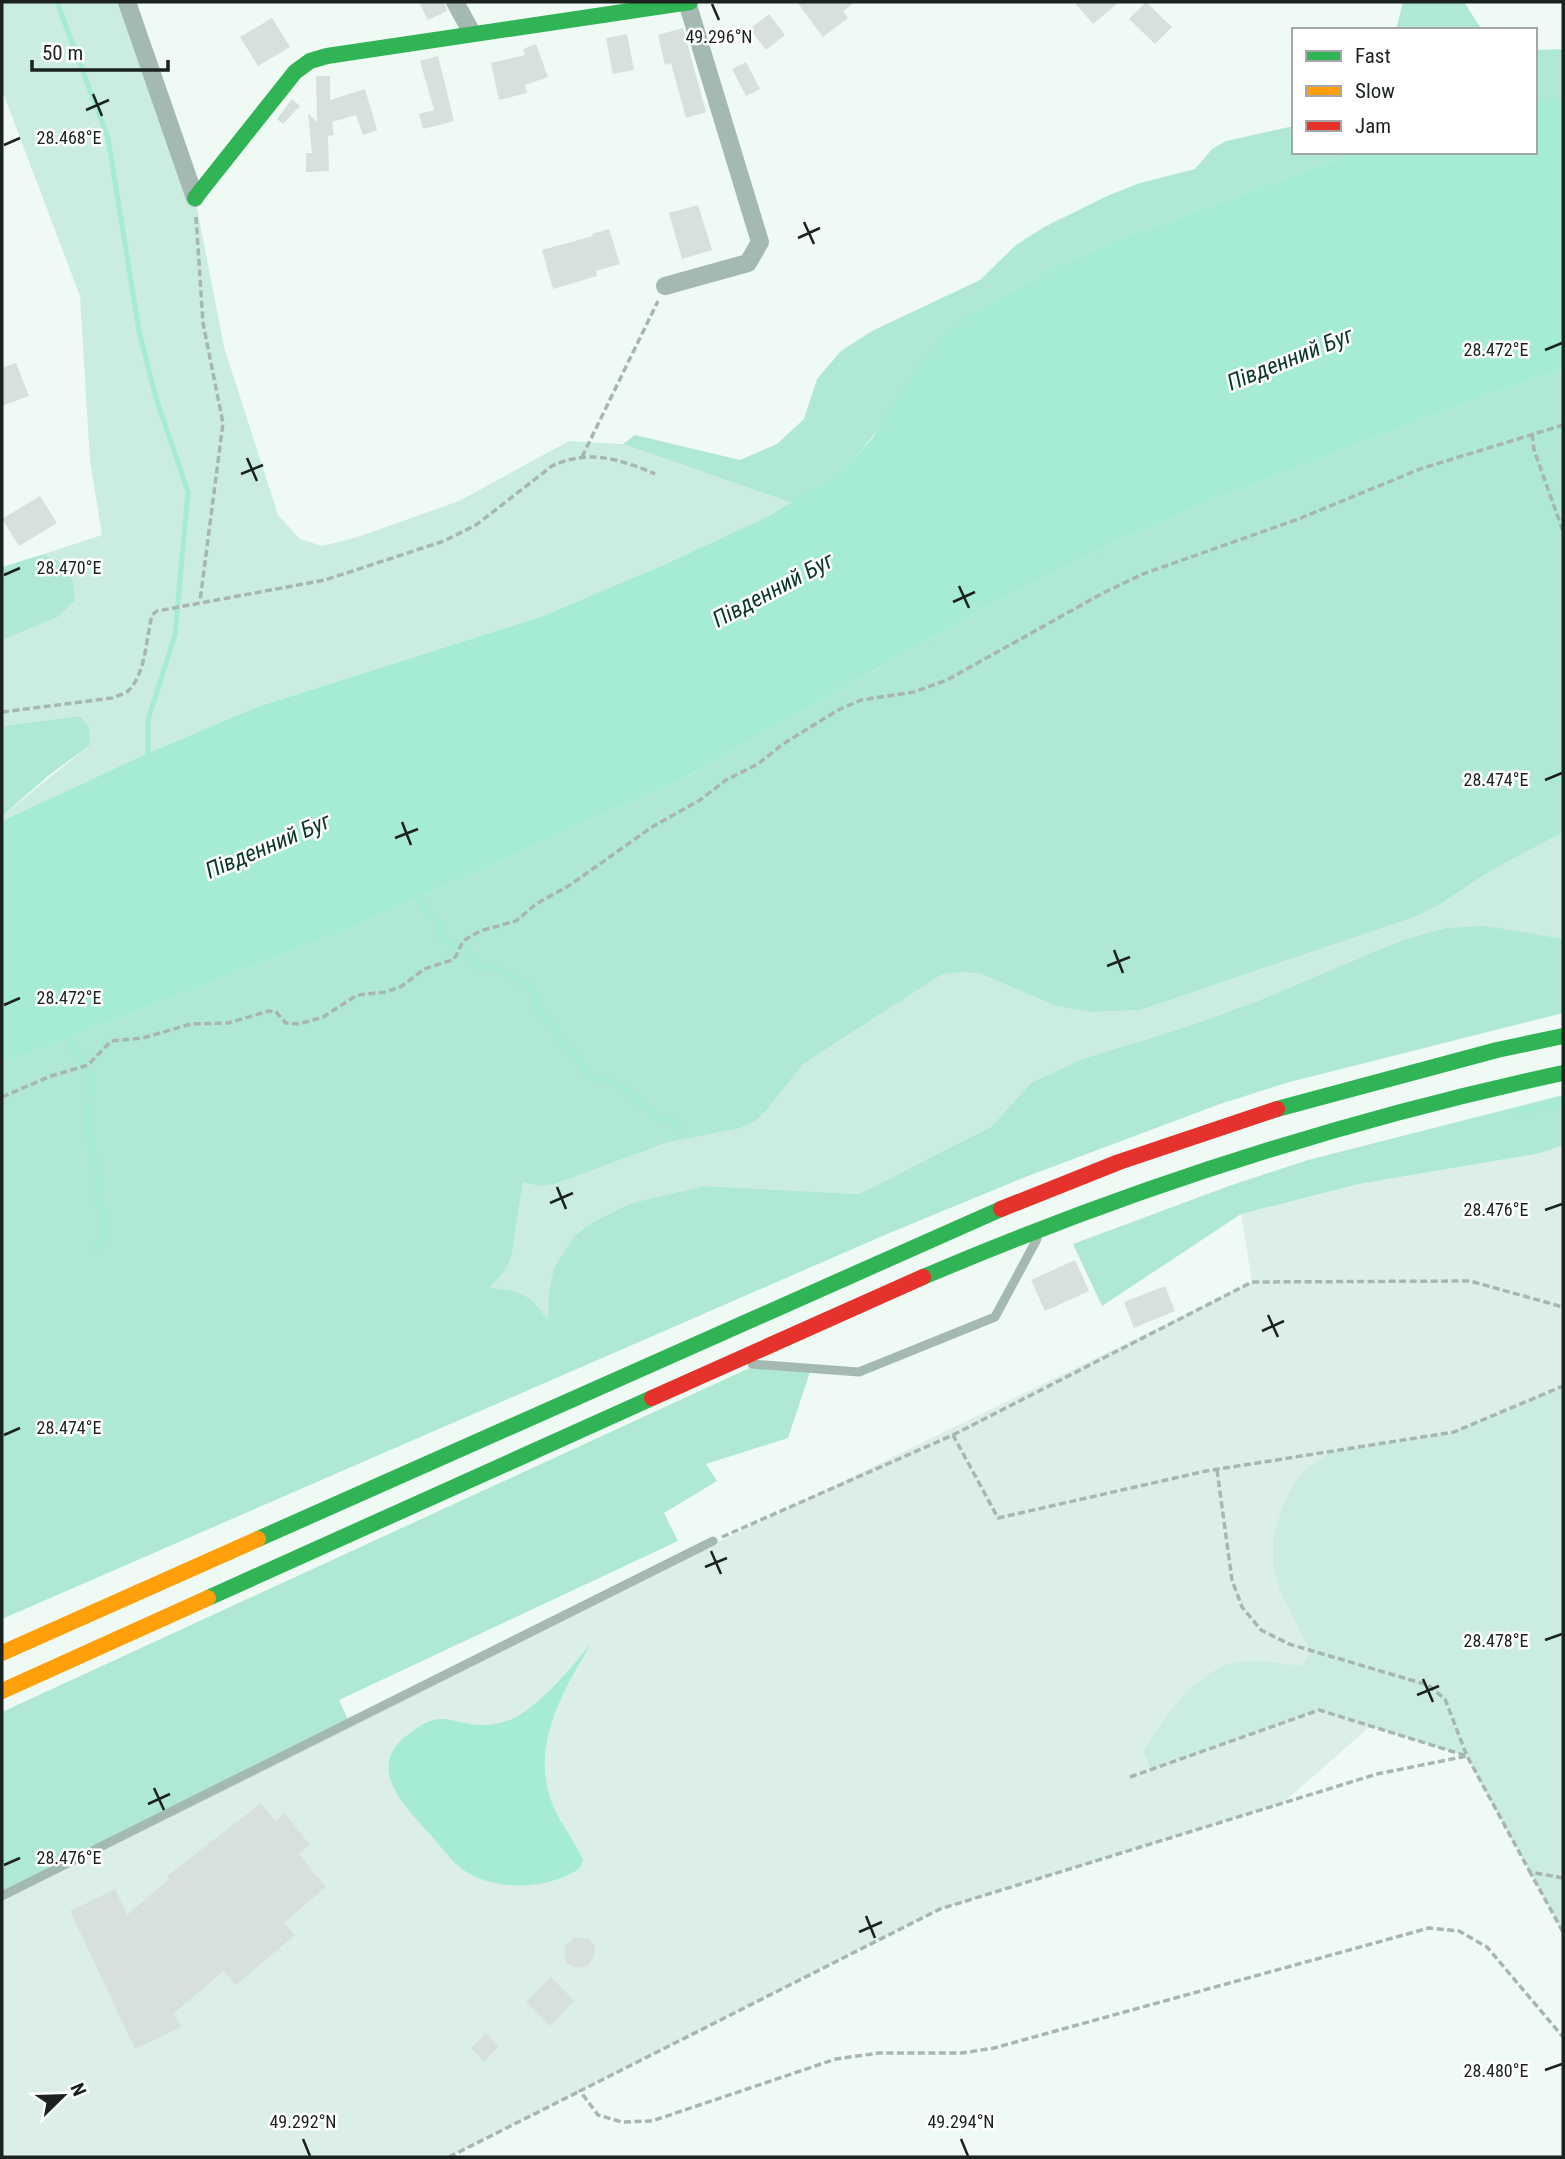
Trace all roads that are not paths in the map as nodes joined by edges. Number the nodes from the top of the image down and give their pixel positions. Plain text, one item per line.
1 (127, 2) edge
2 (455, 2) edge
3 (689, 2) edge
4 (471, 33) junction
5 (195, 198) joint
6 (665, 286) road end
7 (1563, 1036) edge
8 (1563, 1073) edge
9 (963, 1224) junction
10 (1042, 1230) junction
11 (976, 1256) junction
12 (729, 1363) junction
13 (713, 1541) road end
14 (2, 1653) edge
15 (2, 1690) edge
16 (2, 1896) edge

1 - 5 street
2 - 4 street
3 - 4 main road
3 - 6 street
4 - 5 main road
7 - 9 main road
8 - 10 main road
9 - 11 main road
9 - 14 main road
10 - 11 main road
10 - 12 lane
11 - 12 main road
12 - 15 main road
13 - 16 lane

